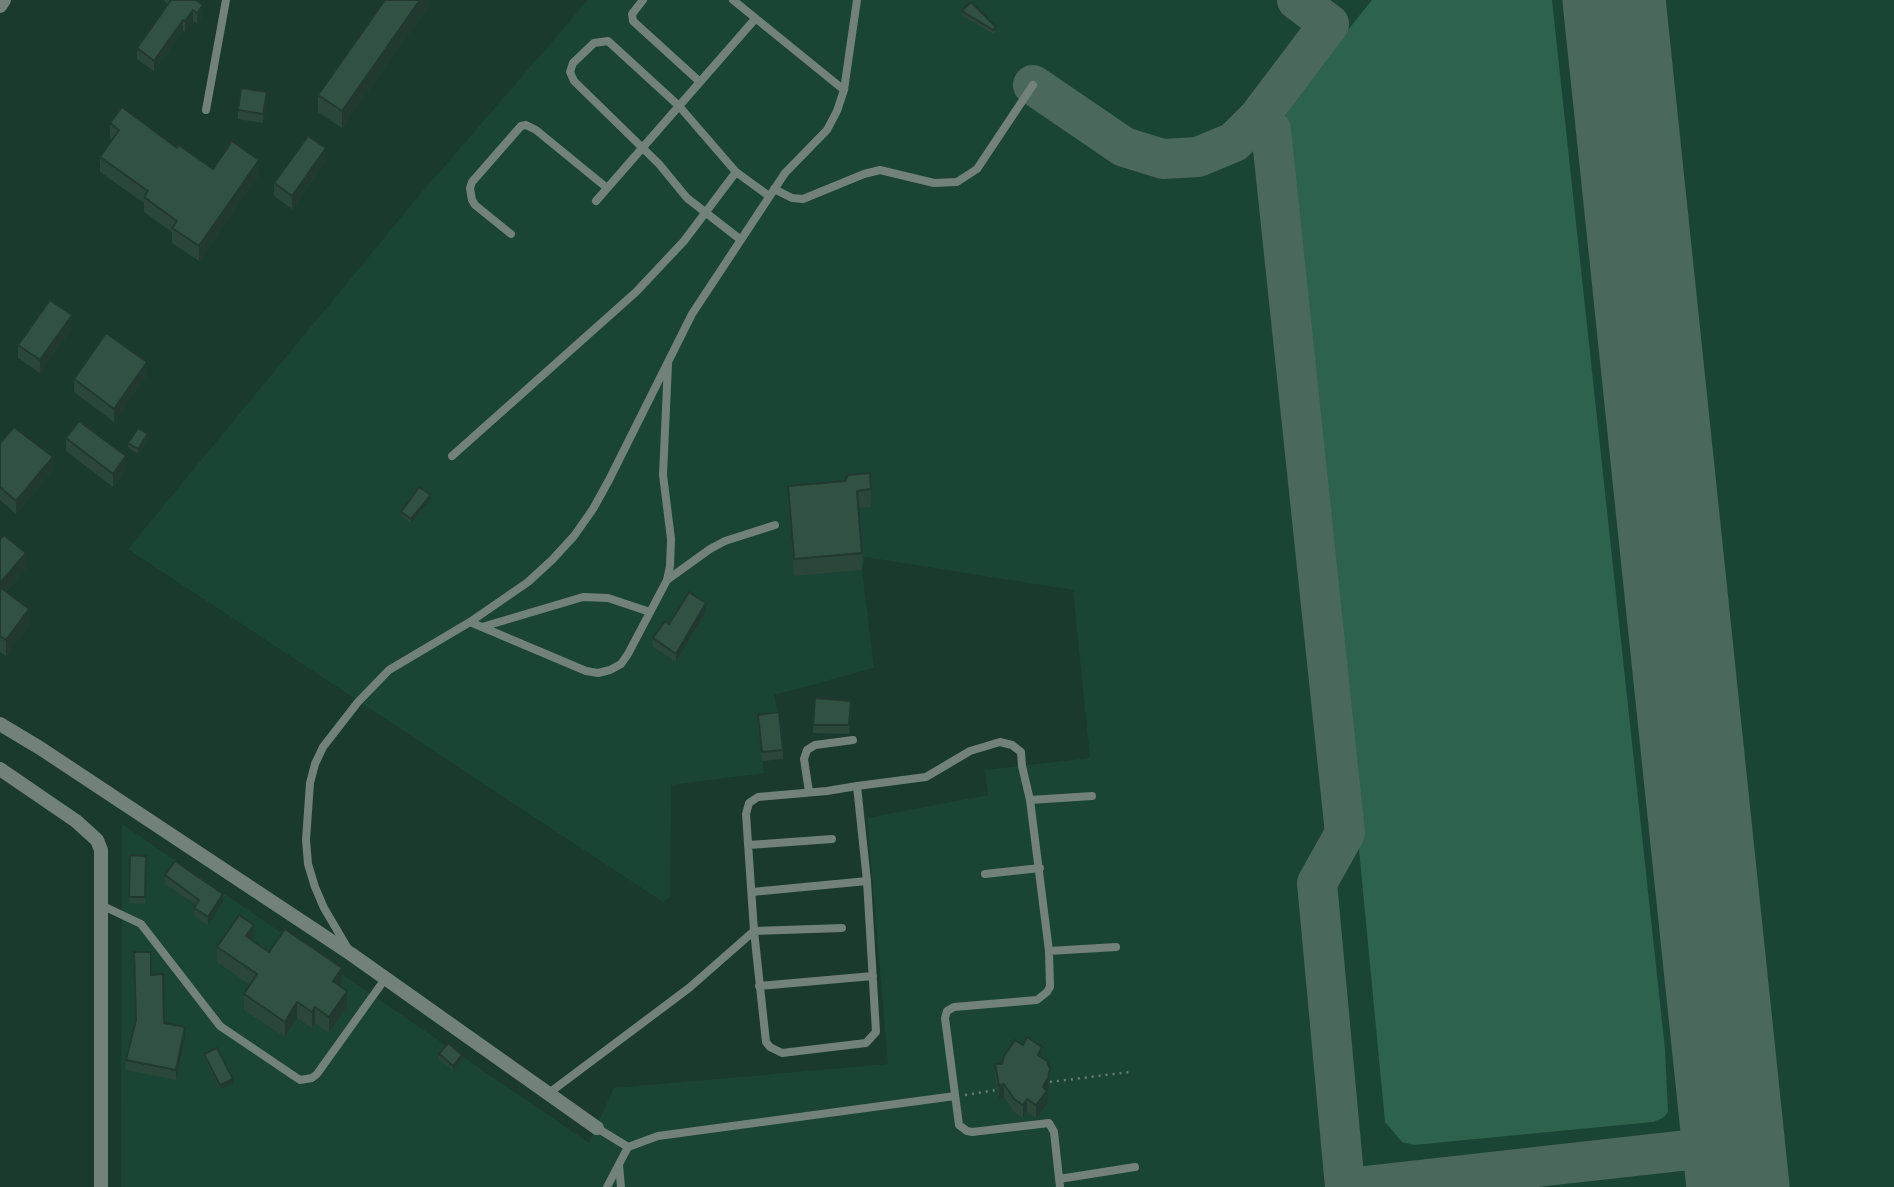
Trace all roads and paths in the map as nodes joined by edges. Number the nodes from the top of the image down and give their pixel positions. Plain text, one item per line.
1 (4, 0) edge
2 (226, 0) edge
3 (643, 0) edge
4 (733, 0) edge
5 (858, 0) edge
6 (0, 6) edge
7 (755, 19) junction
8 (700, 82) junction
9 (1034, 85) dead end
10 (844, 90) junction
11 (679, 106) junction
12 (206, 110) dead end
13 (642, 148) junction
14 (736, 172) junction
15 (607, 188) junction
16 (772, 193) junction
17 (596, 201) dead end
18 (706, 212) junction
19 (511, 234) dead end
20 (741, 240) junction
21 (669, 358) junction
22 (452, 456) dead end
23 (775, 525) dead end
24 (667, 580) junction
25 (649, 612) junction
26 (470, 622) junction
27 (482, 627) junction
28 (1, 726) edge
29 (853, 740) dead end
30 (0, 769) edge
31 (857, 786) junction
32 (809, 792) junction
33 (1092, 796) dead end
34 (1030, 800) junction
35 (832, 839) dead end
36 (749, 845) junction
37 (1040, 868) junction
38 (985, 874) dead end
39 (867, 881) junction
40 (752, 892) junction
41 (101, 905) junction
42 (842, 928) dead end
43 (754, 931) junction
44 (1116, 947) dead end
45 (1049, 951) junction
46 (351, 954) junction
47 (873, 976) junction
48 (385, 979) junction
49 (760, 986) junction
50 (1130, 1072) dead end
51 (1049, 1082) edge
52 (996, 1090) edge
53 (549, 1093) junction
54 (955, 1096) junction
55 (597, 1128) joint
56 (628, 1147) junction
57 (619, 1165) junction
58 (1135, 1167) dead end
59 (1060, 1183) edge
60 (101, 1187) edge
61 (607, 1187) edge
62 (621, 1187) edge

1 - 6 street
2 - 12 lane
3 - 8 lane
4 - 7 lane
5 - 10 lane
7 - 8 lane
7 - 10 lane
8 - 11 lane
9 - 16 lane
10 - 16 lane
11 - 13 lane
11 - 13 lane
11 - 14 lane
13 - 15 lane
13 - 18 lane
14 - 16 lane
14 - 18 lane
15 - 17 lane
15 - 19 lane
16 - 20 lane
18 - 20 lane
18 - 22 lane
20 - 21 lane
21 - 24 lane
21 - 26 lane
23 - 24 lane
24 - 25 lane
25 - 27 lane
25 - 27 lane
26 - 27 lane
26 - 46 lane
28 - 46 street
29 - 32 lane
30 - 41 street
31 - 32 lane
31 - 34 lane
31 - 39 lane
32 - 36 lane
33 - 34 lane
34 - 37 lane
35 - 36 lane
36 - 40 lane
37 - 38 lane
37 - 45 lane
39 - 40 lane
39 - 47 lane
40 - 43 lane
41 - 48 lane
41 - 60 street
42 - 43 lane
43 - 49 lane
43 - 53 lane
44 - 45 lane
45 - 54 lane
46 - 48 street
47 - 49 lane
47 - 49 lane
48 - 53 street
50 - 51 path
52 - 54 path
53 - 55 street
54 - 56 lane
54 - 59 lane
55 - 56 lane
56 - 57 lane
57 - 61 lane
57 - 62 lane
58 - 59 lane

